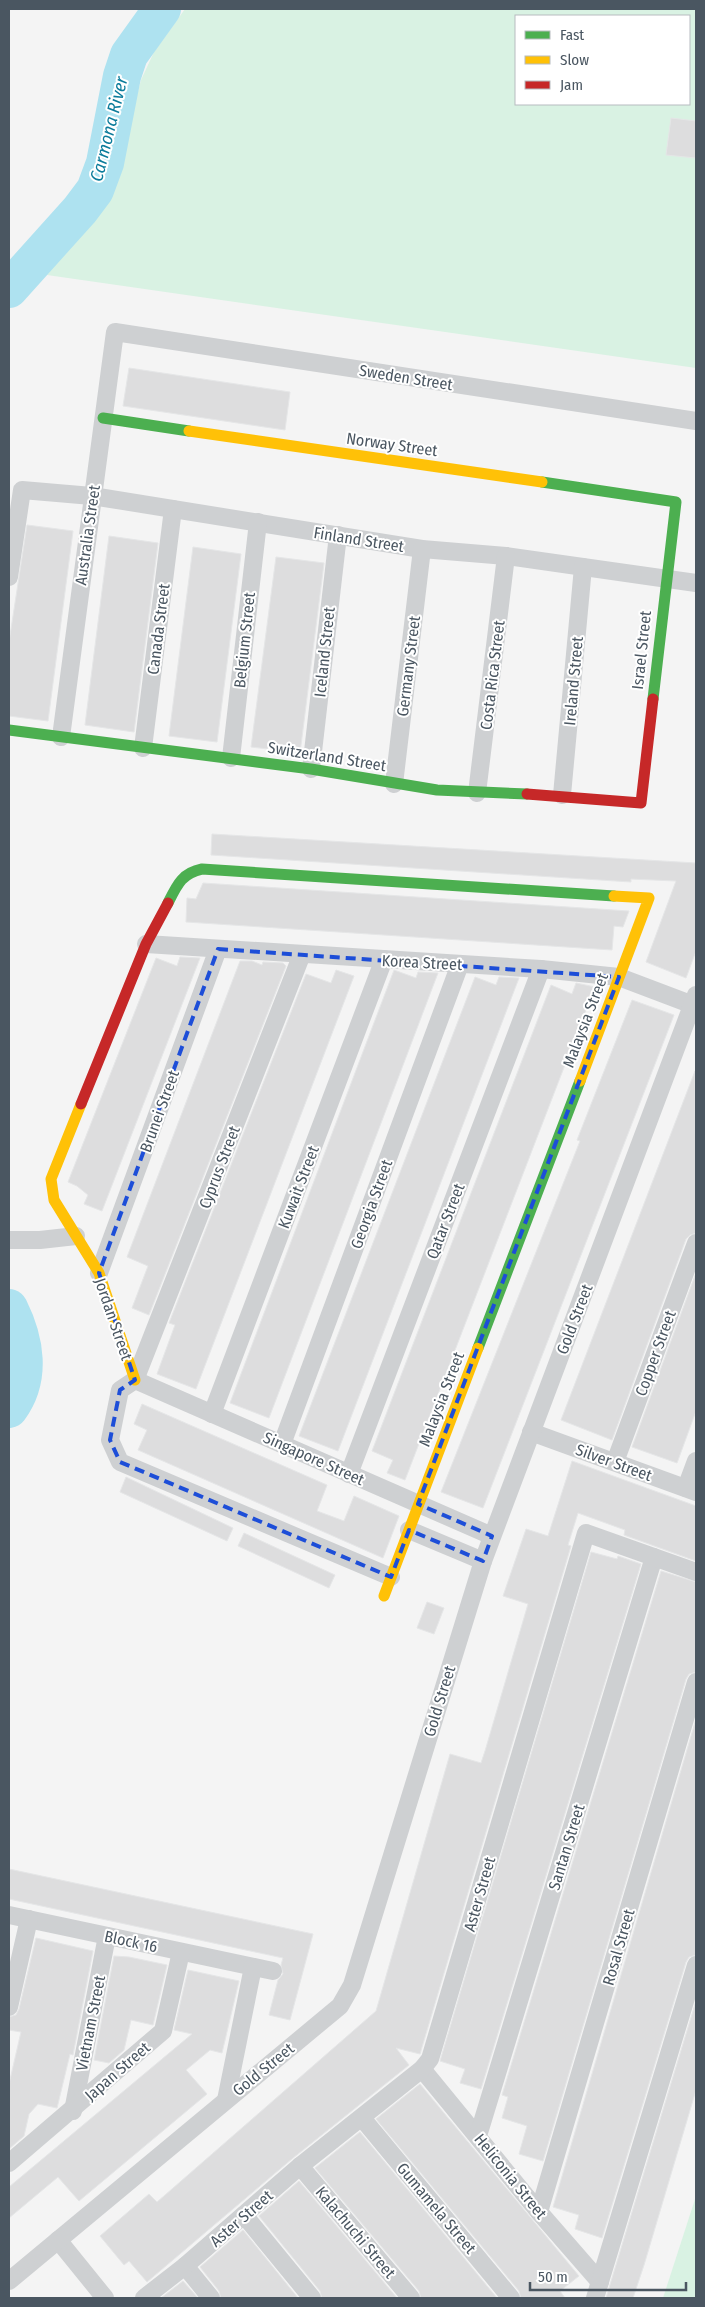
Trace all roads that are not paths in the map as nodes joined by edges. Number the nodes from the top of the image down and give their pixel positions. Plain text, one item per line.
1 (115, 332) joint
2 (103, 418) junction
3 (696, 421) edge
4 (92, 496) junction
5 (676, 502) joint
6 (173, 509) junction
7 (258, 522) junction
8 (338, 535) junction
9 (422, 549) junction
10 (506, 556) junction
11 (583, 567) junction
12 (9, 577) edge
13 (665, 579) junction
14 (696, 583) edge
15 (9, 730) edge
16 (60, 738) junction
17 (143, 748) junction
18 (231, 758) junction
19 (311, 769) junction
20 (394, 784) junction
21 (477, 793) junction
22 (562, 795) junction
23 (641, 803) joint
24 (180, 879) joint
25 (146, 944) junction
26 (218, 949) junction
27 (302, 954) junction
28 (384, 960) junction
29 (460, 964) junction
30 (541, 969) junction
31 (619, 977) junction
32 (694, 1000) edge
33 (76, 1236) junction
34 (9, 1240) edge
35 (696, 1243) edge
36 (99, 1273) junction
37 (135, 1380) junction
38 (212, 1414) junction
39 (531, 1432) junction
40 (282, 1444) junction
41 (696, 1461) edge
42 (614, 1462) junction
43 (349, 1474) junction
44 (691, 1490) edge
45 (418, 1504) junction
46 (409, 1530) junction
47 (492, 1536) junction
48 (654, 1557) junction
49 (483, 1561) junction
50 (696, 1572) edge
51 (391, 1577) junction
52 (384, 1596) dead end
53 (696, 1682) edge
54 (9, 1915) edge
55 (29, 1919) junction
56 (107, 1936) junction
57 (181, 1952) junction
58 (696, 1965) edge
59 (253, 1967) junction
60 (273, 1971) dead end
61 (9, 2007) edge
62 (422, 2069) junction
63 (226, 2100) junction
64 (73, 2111) junction
65 (362, 2118) junction
66 (478, 2136) junction
67 (9, 2163) edge
68 (300, 2166) junction
69 (539, 2212) junction
70 (244, 2215) junction
71 (58, 2240) junction
72 (185, 2266) junction
73 (9, 2281) edge
74 (598, 2290) edge
75 (105, 2298) edge
76 (144, 2298) edge
77 (211, 2298) edge
78 (312, 2298) edge
79 (411, 2298) edge
80 (511, 2298) edge

1 - 2 street, Australia Street
1 - 3 street, Sweden Street
2 - 4 street, Australia Street
2 - 5 street, Norway Street
4 - 6 street, Finland Street
4 - 12 street, Finland Street
4 - 16 street, Australia Street
5 - 13 street, Israel Street
6 - 7 street, Finland Street
6 - 17 street, Canada Street
7 - 8 street, Finland Street
7 - 18 street, Belgium Street
8 - 9 street, Finland Street
8 - 19 street, Iceland Street
9 - 10 street, Finland Street
9 - 20 street, Germany Street
10 - 11 street, Finland Street
10 - 21 street, Costa Rica Street
11 - 13 street, Finland Street
11 - 22 street, Ireland Street
13 - 14 street, Finland Street
13 - 23 street, Israel Street
15 - 16 street, Switzerland Street
16 - 17 street, Switzerland Street
17 - 18 street, Switzerland Street
18 - 19 street, Switzerland Street
19 - 20 street, Switzerland Street
20 - 21 street, Switzerland Street
21 - 22 street, Switzerland Street
22 - 23 street, Switzerland Street
24 - 25 street, Jordan Street
24 - 31 street, Malaysia Street
25 - 26 street, Korea Street
25 - 33 street, Jordan Street
26 - 27 street, Korea Street
26 - 36 street, Brunei Street
27 - 28 street, Korea Street
27 - 37 street, Cyprus Street
28 - 29 street, Korea Street
28 - 38 street, Kuwait Street
29 - 30 street, Korea Street
29 - 40 street, Georgia Street
30 - 31 street, Korea Street
30 - 43 street, Qatar Street
31 - 32 street, Korea Street
31 - 45 street, Malaysia Street
32 - 39 street, Gold Street
33 - 34 street
33 - 36 street, Jordan Street
35 - 42 street, Copper Street
36 - 37 street, Jordan Street
37 - 38 street, Singapore Street
37 - 51 street, Jordan Street
38 - 40 street, Singapore Street
39 - 42 street, Silver Street
39 - 47 street, Gold Street
40 - 43 street, Singapore Street
41 - 44 street
42 - 44 street, Silver Street
43 - 45 street, Singapore Street
45 - 46 street, Malaysia Street
45 - 47 street, Singapore Street
46 - 49 street
46 - 51 street, Malaysia Street
47 - 49 street, Gold Street
48 - 50 street, Aster Street
48 - 62 street, Aster Street
48 - 66 street, Santan Street
49 - 63 street, Gold Street
51 - 52 street, Malaysia Street
53 - 69 street, Rosal Street
54 - 55 street, Block 16
55 - 56 street, Block 16
55 - 61 street
56 - 57 street, Block 16
56 - 64 street, Vietnam Street
57 - 59 street, Block 16
57 - 64 street, Japan Street
58 - 74 street
59 - 60 street, Block 16
59 - 63 street
62 - 65 street, Aster Street
62 - 66 street, Heliconia Street
63 - 71 street, Gold Street
64 - 67 street, Japan Street
65 - 68 street, Aster Street
65 - 80 street, Gumamela Street
66 - 69 street, Heliconia Street
68 - 70 street, Aster Street
68 - 79 street, Kalachuchi Street
69 - 74 street, Heliconia Street
70 - 72 street, Aster Street
70 - 78 street
71 - 73 street, Gold Street
71 - 75 street
72 - 76 street, Aster Street
72 - 77 street

